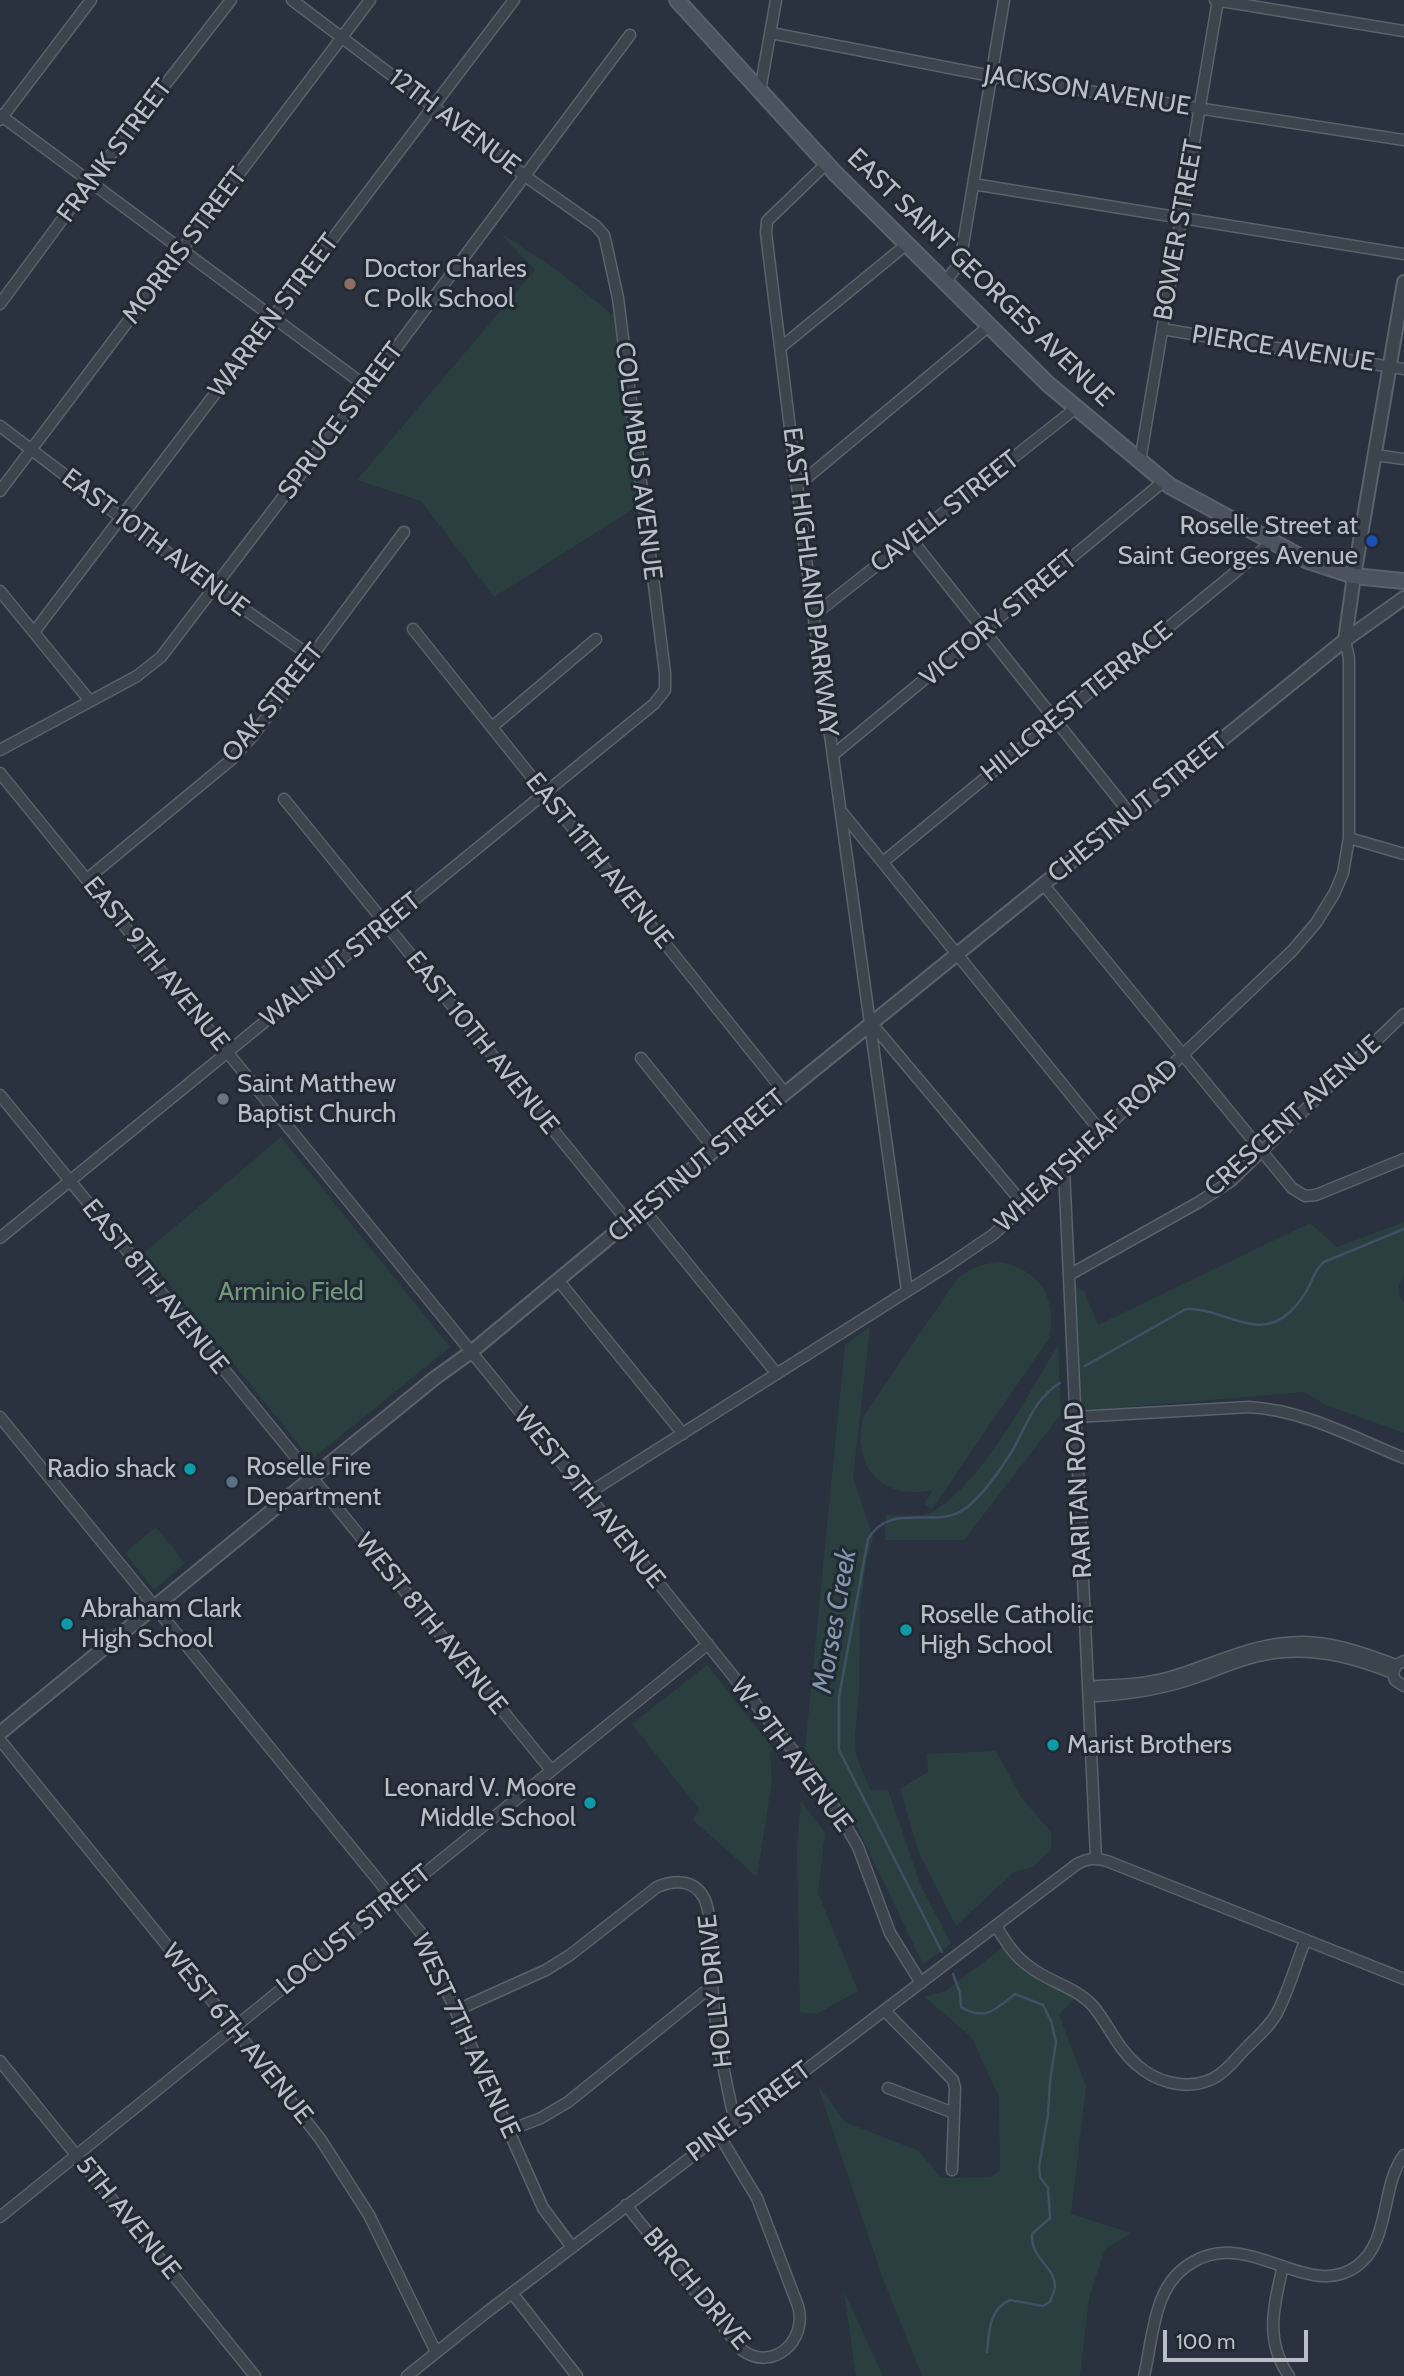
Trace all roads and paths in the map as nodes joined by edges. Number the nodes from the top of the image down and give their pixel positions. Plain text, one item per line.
1 (91, 0) edge
2 (232, 0) edge
3 (292, 0) edge
4 (370, 0) edge
5 (514, 0) edge
6 (677, 0) edge
7 (776, 0) edge
8 (1004, 0) edge
9 (1216, 0) edge
10 (1404, 31) edge
11 (771, 33) junction
12 (630, 35) dead end
13 (341, 37) junction
14 (991, 76) junction
15 (760, 91) junction
16 (433, 107) junction
17 (1199, 109) junction
18 (1, 118) edge
19 (1404, 140) edge
20 (827, 163) junction
21 (525, 176) junction
22 (90, 181) junction
23 (973, 184) junction
24 (1181, 218) junction
25 (907, 244) junction
26 (182, 249) junction
27 (608, 249) joint
28 (1404, 254) edge
29 (945, 282) junction
30 (1404, 282) edge
31 (0, 304) edge
32 (273, 316) junction
33 (989, 326) junction
34 (1162, 330) junction
35 (780, 348) junction
36 (1390, 366) junction
37 (1404, 369) edge
38 (367, 387) junction
39 (1076, 408) junction
40 (0, 426) edge
41 (31, 450) junction
42 (1375, 455) junction
43 (1404, 459) edge
44 (1140, 461) junction
45 (1164, 481) junction
46 (797, 486) junction
47 (0, 491) edge
48 (121, 517) junction
49 (404, 532) dead end
50 (911, 539) junction
51 (1272, 542) junction
52 (1354, 576) junction
53 (1404, 582) edge
54 (214, 588) junction
55 (0, 591) edge
56 (1404, 597) edge
57 (814, 615) junction
58 (413, 629) dead end
59 (34, 632) junction
60 (984, 632) junction
61 (596, 639) dead end
62 (1345, 640) junction
63 (312, 657) junction
64 (665, 673) joint
65 (90, 701) junction
66 (1055, 720) junction
67 (492, 727) junction
68 (0, 750) edge
69 (833, 755) junction
70 (0, 773) edge
71 (545, 793) junction
72 (284, 799) dead end
73 (840, 810) junction
74 (1131, 815) junction
75 (1349, 838) junction
76 (1404, 854) edge
77 (883, 862) junction
78 (87, 879) junction
79 (1043, 884) junction
80 (385, 924) junction
81 (958, 955) junction
82 (1404, 1014) edge
83 (872, 1023) junction
84 (228, 1053) junction
85 (1182, 1056) junction
86 (641, 1058) dead end
87 (785, 1093) junction
88 (0, 1095) edge
89 (1102, 1133) junction
90 (715, 1150) junction
91 (1261, 1152) junction
92 (1404, 1159) edge
93 (1064, 1169) junction
94 (70, 1181) junction
95 (1025, 1206) junction
96 (644, 1210) junction
97 (629, 1223) junction
98 (0, 1238) edge
99 (1069, 1275) junction
100 (558, 1280) junction
101 (907, 1291) junction
102 (471, 1352) junction
103 (777, 1374) junction
104 (0, 1417) edge
105 (1076, 1417) junction
106 (683, 1434) junction
107 (1404, 1458) edge
108 (311, 1478) junction
109 (587, 1494) junction
110 (154, 1608) junction
111 (708, 1644) junction
112 (1398, 1666) edge
113 (1404, 1686) edge
114 (1089, 1692) junction
115 (0, 1733) edge
116 (0, 1740) edge
117 (551, 1770) junction
118 (1096, 1858) junction
119 (392, 1899) junction
120 (996, 1926) junction
121 (1305, 1941) junction
122 (1404, 1979) edge
123 (920, 1983) junction
124 (712, 1986) junction
125 (457, 2010) junction
126 (885, 2011) junction
127 (234, 2028) junction
128 (0, 2061) edge
129 (888, 2088) dead end
130 (954, 2113) junction
131 (735, 2123) junction
132 (510, 2130) junction
133 (719, 2135) junction
134 (76, 2155) junction
135 (1404, 2155) edge
136 (953, 2170) dead end
137 (626, 2206) junction
138 (0, 2217) edge
139 (572, 2247) junction
140 (1283, 2266) junction
141 (512, 2293) junction
142 (436, 2352) junction
143 (255, 2376) edge
144 (407, 2376) edge
145 (577, 2376) edge
146 (1144, 2376) edge
147 (1289, 2376) edge

1 - 18 street
2 - 22 street, FRANK STREET
3 - 13 street, 12TH AVENUE
4 - 13 street, MORRIS STREET
5 - 16 street, WARREN STREET
6 - 15 main road, EAST SAINT GEORGES AVENUE
7 - 11 street
8 - 14 street
9 - 10 street
9 - 17 street, BOWER STREET
11 - 14 street, JACKSON AVENUE
11 - 15 street
12 - 21 street, SPRUCE STREET
13 - 16 street, 12TH AVENUE
13 - 26 street, MORRIS STREET
14 - 17 street, JACKSON AVENUE
14 - 23 street
15 - 20 main road, EAST SAINT GEORGES AVENUE
16 - 21 street, 12TH AVENUE
16 - 32 street, WARREN STREET
17 - 19 street, JACKSON AVENUE
17 - 24 street, BOWER STREET
18 - 22 street
20 - 25 main road, EAST SAINT GEORGES AVENUE
20 - 35 street, EAST HIGHLAND PARKWAY
21 - 27 street, 12TH AVENUE
21 - 38 street, SPRUCE STREET
22 - 26 street
22 - 31 street, FRANK STREET
23 - 24 street
23 - 29 street
24 - 28 street
24 - 34 street, BOWER STREET
25 - 29 main road, EAST SAINT GEORGES AVENUE
25 - 35 street
26 - 32 street
26 - 41 street, MORRIS STREET
27 - 64 street, COLUMBUS AVENUE
29 - 33 main road, EAST SAINT GEORGES AVENUE
30 - 36 street
32 - 38 street
32 - 48 street, WARREN STREET
33 - 39 main road, EAST SAINT GEORGES AVENUE
33 - 46 street
34 - 36 street, PIERCE AVENUE
34 - 44 street, BOWER STREET
35 - 46 street, EAST HIGHLAND PARKWAY
36 - 37 street, PIERCE AVENUE
36 - 42 street
38 - 54 street, SPRUCE STREET
39 - 44 main road, EAST SAINT GEORGES AVENUE
39 - 50 street, CAVELL STREET
40 - 41 street, EAST 10TH AVENUE
41 - 47 street, MORRIS STREET
41 - 48 street, EAST 10TH AVENUE
42 - 43 street
42 - 52 street
44 - 45 main road, EAST SAINT GEORGES AVENUE
45 - 51 main road, EAST SAINT GEORGES AVENUE
45 - 60 street, VICTORY STREET
46 - 57 street, EAST HIGHLAND PARKWAY
48 - 54 street, EAST 10TH AVENUE
48 - 59 street, WARREN STREET
49 - 63 street, OAK STREET
50 - 57 street, CAVELL STREET
50 - 60 street
51 - 52 main road, EAST SAINT GEORGES AVENUE
51 - 66 street, HILLCREST TERRACE
52 - 53 main road, EAST SAINT GEORGES AVENUE
52 - 62 street
54 - 63 street, EAST 10TH AVENUE
54 - 65 street, SPRUCE STREET
55 - 59 street
56 - 62 street, CHESTNUT STREET
57 - 69 street, EAST HIGHLAND PARKWAY
58 - 67 street, EAST 11TH AVENUE
59 - 65 street
60 - 66 street
60 - 69 street, VICTORY STREET
61 - 67 street
62 - 74 street, CHESTNUT STREET
62 - 75 street, WHEATSHEAF ROAD
63 - 78 street, OAK STREET
64 - 71 street, WALNUT STREET
65 - 68 street, SPRUCE STREET
66 - 74 street
66 - 77 street, HILLCREST TERRACE
67 - 71 street, EAST 11TH AVENUE
69 - 73 street, EAST HIGHLAND PARKWAY
70 - 78 street, EAST 9TH AVENUE
71 - 80 street, WALNUT STREET
71 - 87 street, EAST 11TH AVENUE
72 - 80 street, EAST 10TH AVENUE
73 - 77 street
73 - 83 street, EAST HIGHLAND PARKWAY
74 - 79 street, CHESTNUT STREET
75 - 76 street
75 - 85 street, WHEATSHEAF ROAD
77 - 81 street
78 - 84 street, EAST 9TH AVENUE
79 - 81 street, CHESTNUT STREET
79 - 85 street
80 - 84 street, WALNUT STREET
80 - 97 street, EAST 10TH AVENUE
81 - 83 street, CHESTNUT STREET
81 - 89 street
82 - 91 street, CRESCENT AVENUE
83 - 87 street, CHESTNUT STREET
83 - 95 street
83 - 101 street, EAST HIGHLAND PARKWAY
84 - 94 street, WALNUT STREET
84 - 102 street, EAST 9TH AVENUE
85 - 89 street, WHEATSHEAF ROAD
85 - 91 street
86 - 90 street
87 - 90 street, CHESTNUT STREET
88 - 94 street, EAST 8TH AVENUE
89 - 93 street, WHEATSHEAF ROAD
90 - 96 street, CHESTNUT STREET
91 - 92 street
91 - 99 street, CRESCENT AVENUE
93 - 95 street, WHEATSHEAF ROAD
93 - 99 street, RARITAN ROAD
94 - 98 street, WALNUT STREET
94 - 108 street, EAST 8TH AVENUE
95 - 101 street, WHEATSHEAF ROAD
96 - 97 street, CHESTNUT STREET
96 - 103 street
97 - 100 street, CHESTNUT STREET
99 - 105 street, RARITAN ROAD
100 - 102 street, CHESTNUT STREET
100 - 106 street
101 - 103 street, WHEATSHEAF ROAD
102 - 108 street, CHESTNUT STREET
102 - 109 street, WEST 9TH AVENUE
103 - 106 street, WHEATSHEAF ROAD
104 - 110 street, WEST 7TH AVENUE
105 - 107 street
105 - 114 street, RARITAN ROAD
106 - 109 street, WHEATSHEAF ROAD
108 - 110 street, CHESTNUT STREET
108 - 117 street, WEST 8TH AVENUE
109 - 111 street, WEST 9TH AVENUE
110 - 115 street, CHESTNUT STREET
110 - 119 street, WEST 7TH AVENUE
111 - 117 street, LOCUST STREET
111 - 123 street, W. 9TH AVENUE
112 - 113 street
112 - 114 street
114 - 118 street, RARITAN ROAD
116 - 127 street, WEST 6TH AVENUE
117 - 119 street, LOCUST STREET
118 - 120 street, PINE STREET
118 - 121 street
119 - 125 street, WEST 7TH AVENUE
119 - 127 street, LOCUST STREET
120 - 121 street
120 - 123 street, PINE STREET
121 - 122 street
123 - 126 street, PINE STREET
124 - 125 street, HOLLY DRIVE
124 - 131 street, HOLLY DRIVE
124 - 132 street
125 - 132 street, WEST 7TH AVENUE
126 - 130 street
126 - 131 street, PINE STREET
127 - 134 street, LOCUST STREET
127 - 142 street, WEST 6TH AVENUE
128 - 134 street, 5TH AVENUE
129 - 130 street
130 - 136 street
131 - 133 street, PINE STREET
132 - 139 street, WEST 7TH AVENUE
133 - 137 street, PINE STREET
133 - 137 street, BIRCH DRIVE
134 - 138 street, LOCUST STREET
134 - 143 street, 5TH AVENUE
135 - 140 street
137 - 139 street, PINE STREET
139 - 141 street, PINE STREET
140 - 146 street
140 - 147 street
141 - 142 street, PINE STREET
141 - 145 street
142 - 144 street, PINE STREET

